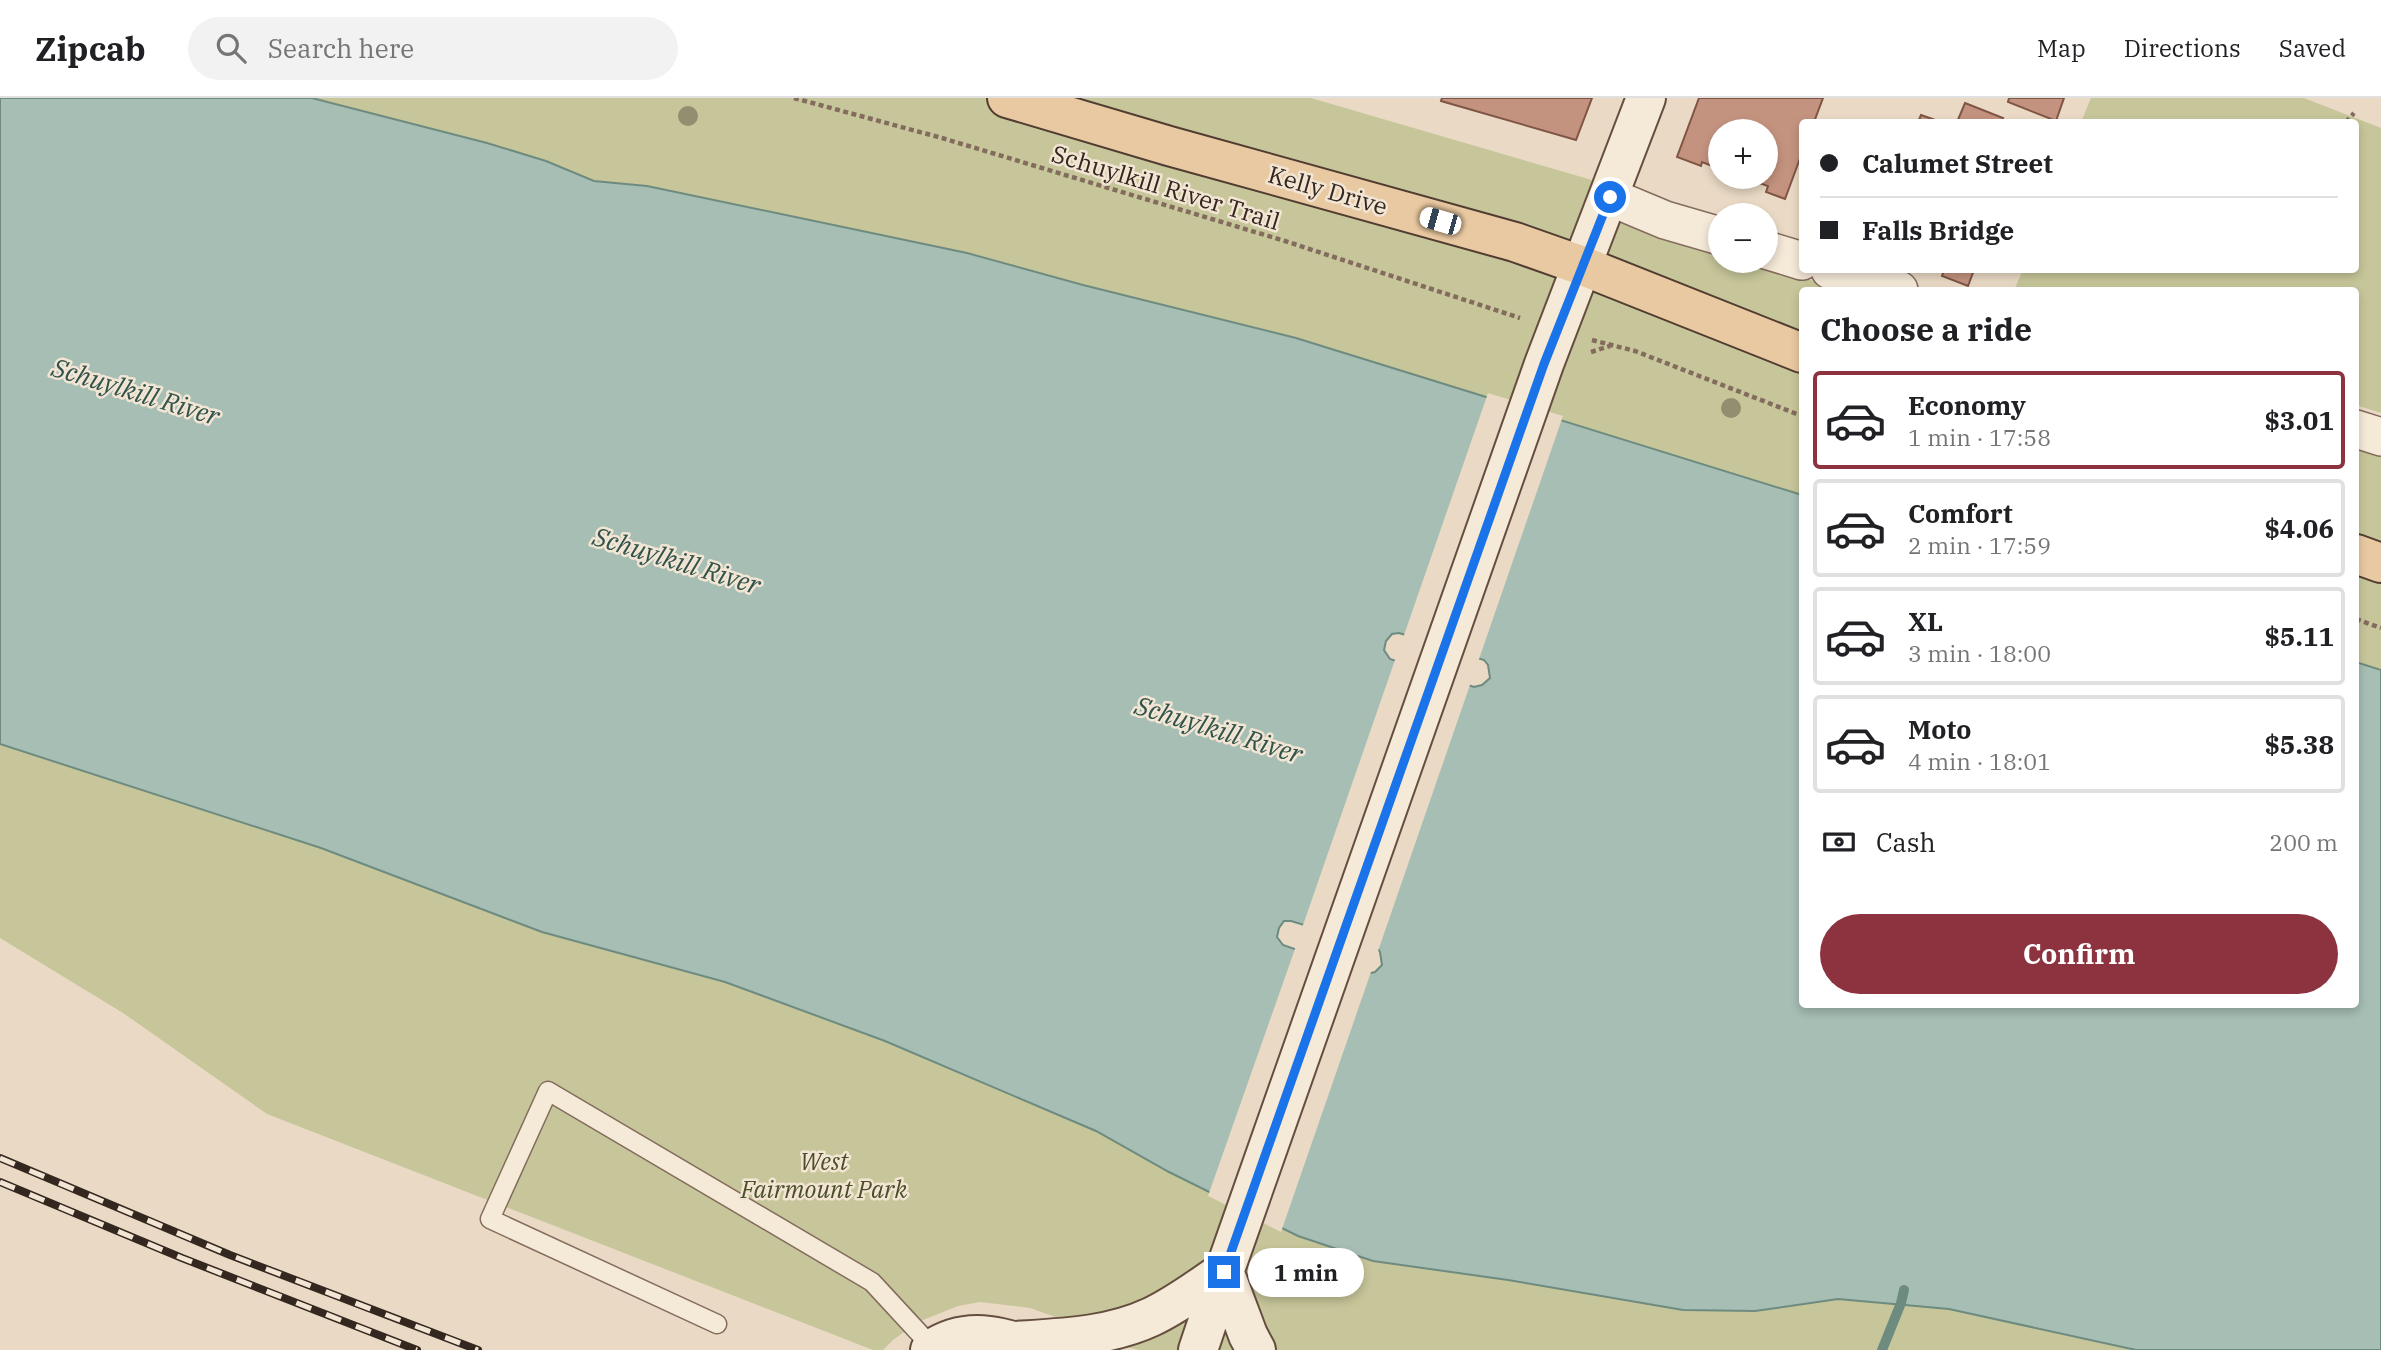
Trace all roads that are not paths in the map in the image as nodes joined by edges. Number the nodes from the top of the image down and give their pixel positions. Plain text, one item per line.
1 (1007, 98) edge
2 (1646, 98) edge
3 (1610, 197) junction
4 (1708, 233) edge
5 (1778, 254) edge
6 (1799, 260) edge
7 (1583, 266) junction
8 (1840, 273) edge
9 (1889, 287) edge
10 (1799, 352) edge
11 (2359, 430) edge
12 (2381, 437) edge
13 (2359, 555) edge
14 (2381, 563) edge
15 (1228, 1261) junction
16 (717, 1324) dead end
17 (1029, 1345) edge
18 (932, 1349) edge
19 (1198, 1350) edge
20 (1256, 1350) edge

1 - 7 main road, Kelly Drive
2 - 3 main road
3 - 4 street
3 - 7 main road
5 - 6 street
7 - 10 main road, Kelly Drive
7 - 15 main road
8 - 9 street
11 - 12 street
13 - 14 main road
15 - 17 main road
15 - 19 main road
15 - 20 main road
16 - 18 lane
17 - 18 main road

